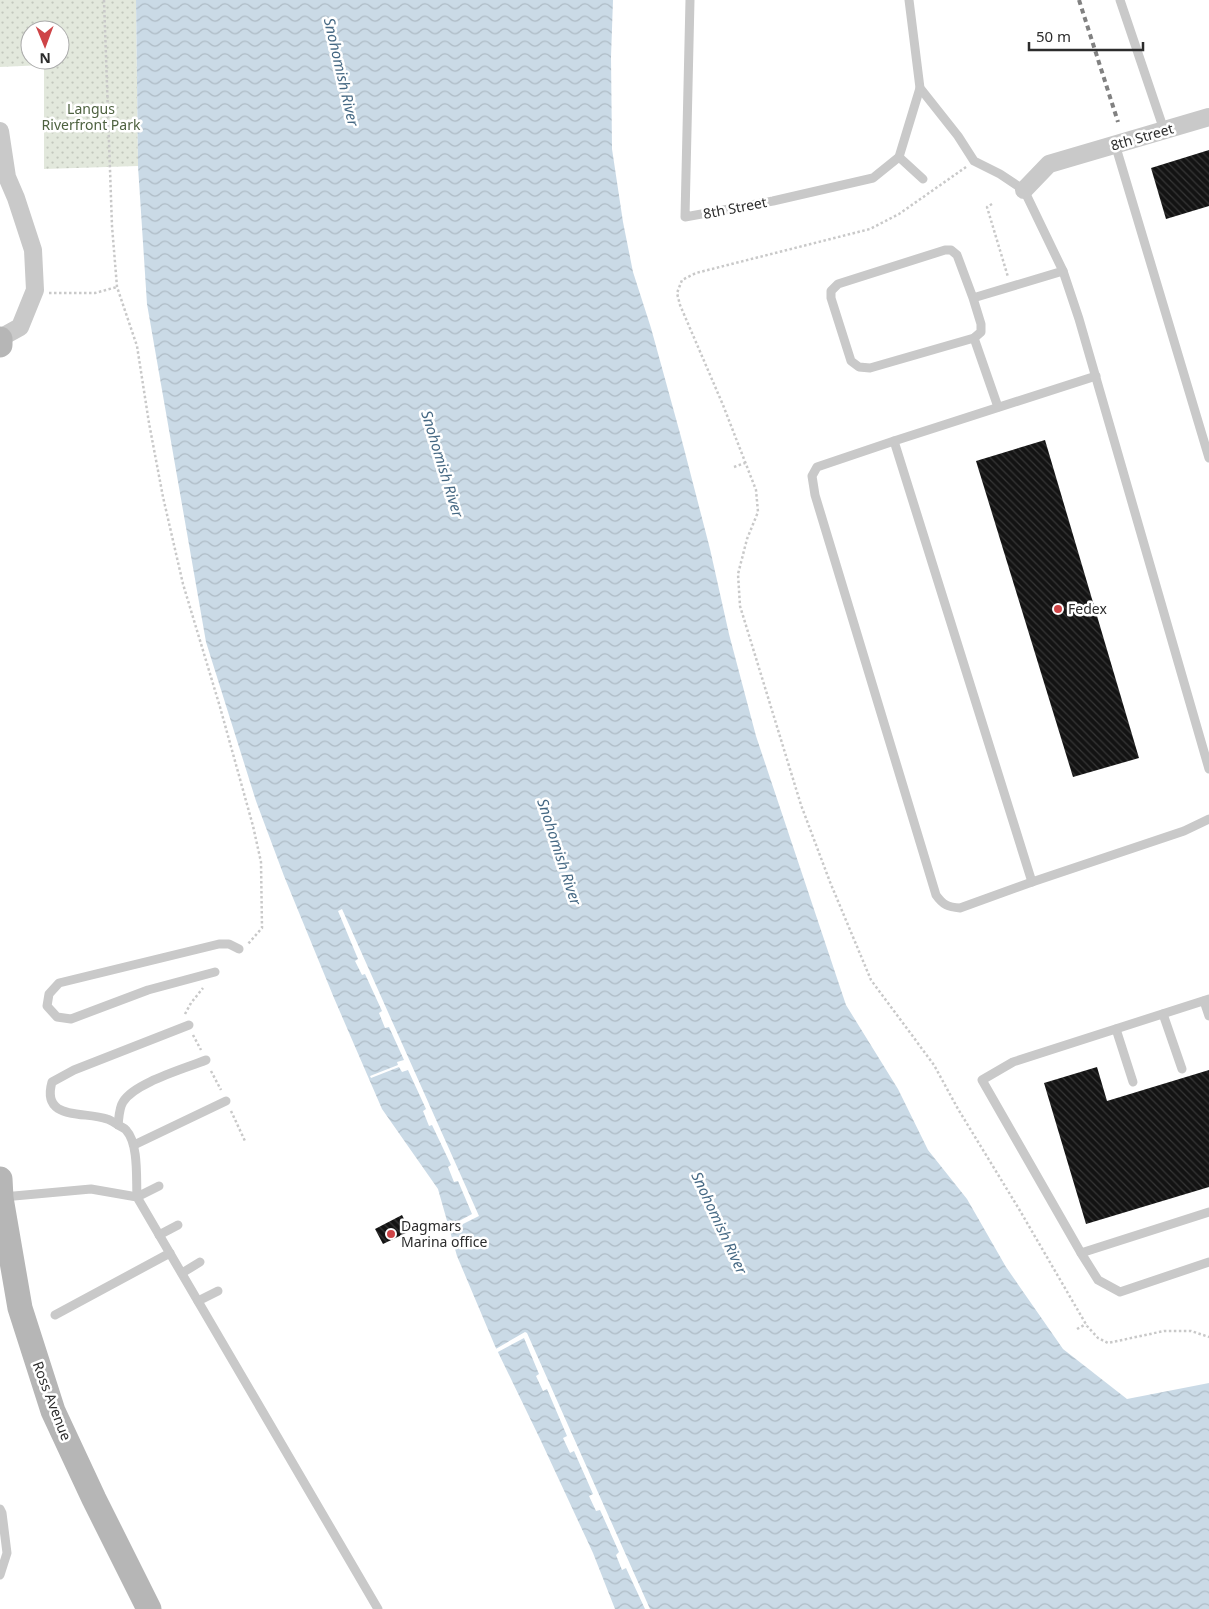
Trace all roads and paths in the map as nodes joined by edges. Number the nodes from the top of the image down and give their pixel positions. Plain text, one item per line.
1 (104, 0) edge
2 (690, 0) edge
3 (909, 0) edge
4 (1120, 0) edge
5 (920, 88) junction
6 (1209, 117) edge
7 (1164, 130) junction
8 (0, 131) edge
9 (1116, 144) junction
10 (899, 157) junction
11 (974, 161) junction
12 (923, 180) dead end
13 (1024, 190) junction
14 (992, 204) dead end
15 (1063, 270) junction
16 (117, 287) junction
17 (1011, 287) junction
18 (34, 292) junction
19 (973, 298) junction
20 (974, 338) junction
21 (0, 339) edge
22 (0, 345) edge
23 (1096, 376) junction
24 (998, 407) junction
25 (894, 441) junction
26 (1209, 458) edge
27 (745, 463) junction
28 (734, 467) dead end
29 (1209, 769) edge
30 (1209, 819) edge
31 (1032, 882) junction
32 (240, 949) joint
33 (215, 972) joint
34 (1206, 1000) edge
35 (1163, 1014) junction
36 (1209, 1016) edge
37 (189, 1025) junction
38 (1116, 1029) junction
39 (206, 1060) junction
40 (1182, 1069) dead end
41 (1133, 1082) dead end
42 (226, 1101) junction
43 (118, 1125) junction
44 (245, 1141) dead end
45 (134, 1145) junction
46 (159, 1186) dead end
47 (0, 1191) edge
48 (137, 1198) junction
49 (1209, 1212) edge
50 (178, 1225) dead end
51 (159, 1235) junction
52 (170, 1253) junction
53 (1081, 1254) junction
54 (200, 1262) dead end
55 (1209, 1262) edge
56 (182, 1273) junction
57 (218, 1291) dead end
58 (198, 1301) junction
59 (55, 1315) dead end
60 (1086, 1324) junction
61 (1077, 1329) dead end
62 (1209, 1337) edge
63 (0, 1509) edge
64 (0, 1575) edge
65 (149, 1609) edge
66 (378, 1609) edge

1 - 16 path
2 - 10 lane, 8th Street
3 - 5 lane
4 - 7 lane
5 - 10 lane
5 - 11 lane
6 - 7 street, 8th Street
7 - 9 street, 8th Street
8 - 18 street
9 - 13 street, 8th Street
9 - 26 lane
10 - 12 lane
11 - 13 lane
11 - 27 path
13 - 15 lane
14 - 17 path
15 - 17 lane
15 - 23 lane
16 - 18 path
16 - 32 path
17 - 19 lane
18 - 21 street
19 - 20 lane
19 - 20 lane
20 - 24 lane
21 - 22 street
23 - 24 lane
23 - 29 lane
24 - 25 lane
25 - 31 lane
25 - 31 lane
27 - 28 path
27 - 60 path
30 - 31 lane
32 - 33 lane
33 - 37 path
34 - 35 lane
34 - 36 lane
35 - 38 lane
35 - 40 lane
37 - 39 path
37 - 43 lane
38 - 41 lane
38 - 53 lane
39 - 42 path
39 - 43 lane
42 - 44 path
42 - 45 lane
43 - 45 lane
45 - 48 lane
46 - 48 lane
47 - 48 lane
47 - 65 street, Ross Avenue
48 - 51 lane
49 - 53 lane
50 - 51 lane
51 - 52 lane
52 - 56 lane
52 - 59 lane
53 - 55 lane
54 - 56 lane
56 - 58 lane
57 - 58 lane
58 - 66 lane
60 - 61 path
60 - 62 path
63 - 64 lane

